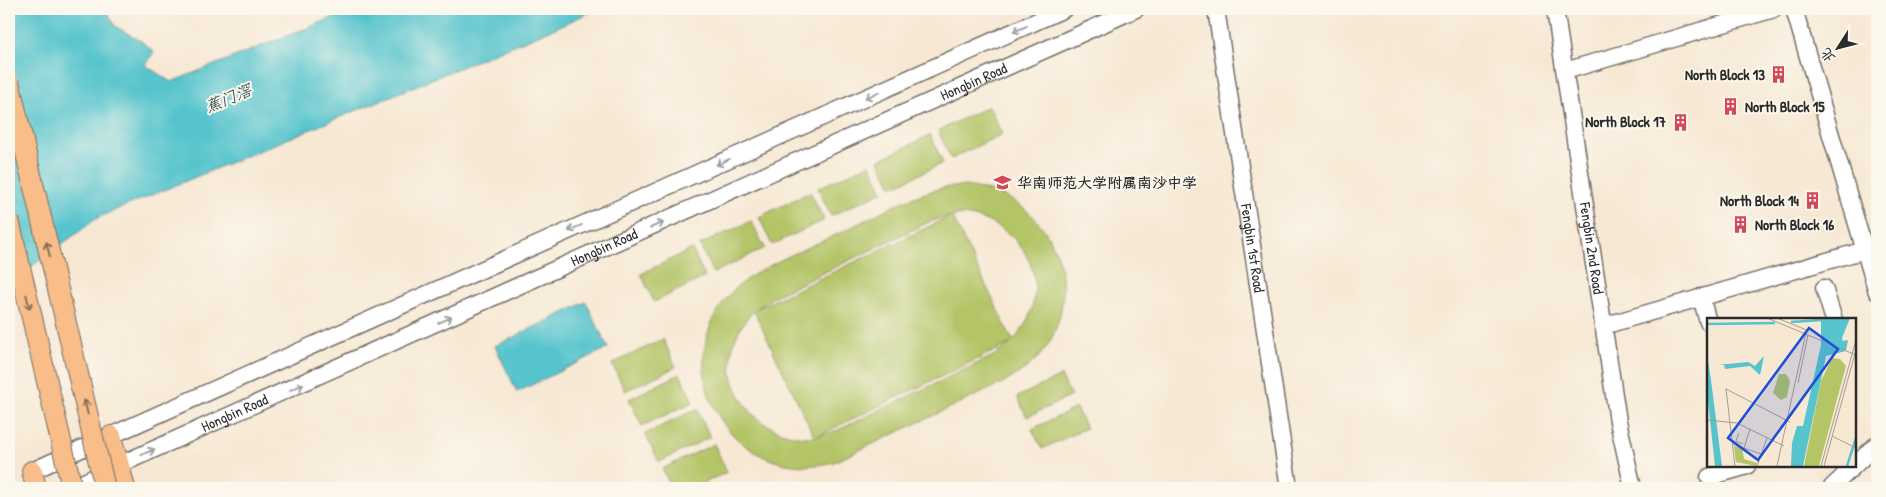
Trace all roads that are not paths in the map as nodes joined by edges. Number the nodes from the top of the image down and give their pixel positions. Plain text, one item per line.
1 (1064, 9) edge
2 (1136, 9) edge
3 (1216, 9) edge
4 (1555, 9) edge
5 (1774, 9) edge
6 (1794, 9) edge
7 (1565, 71) junction
8 (9, 82) edge
9 (9, 220) edge
10 (1865, 250) junction
11 (1824, 288) dead end
12 (1877, 292) edge
13 (1701, 297) junction
14 (1707, 318) edge
15 (1833, 318) edge
16 (1603, 326) junction
17 (111, 436) junction
18 (1877, 444) edge
19 (119, 465) junction
20 (1856, 465) edge
21 (1744, 467) edge
22 (1854, 467) edge
23 (1709, 477) dead end
24 (34, 480) edge
25 (72, 488) edge
26 (105, 488) edge
27 (125, 488) edge
28 (1289, 488) edge
29 (1633, 488) edge
30 (1831, 488) edge

1 -> 17 street, Hongbin Road
19 -> 2 street, Hongbin Road
3 - 28 street, Fengbin 1st Road
4 - 7 street, Fengbin 2nd Road
5 - 7 street
6 - 10 street
7 - 16 street, Fengbin 2nd Road
26 -> 8 main road, bridge
9 -> 25 main road, bridge
10 - 12 street
10 - 13 street
11 - 15 street
13 - 14 street
13 - 16 street
16 - 29 street, Fengbin 2nd Road
17 - 19 main road
17 - 24 street, Hongbin Road
18 - 20 street
19 - 25 street, Hongbin Road
19 - 27 main road
21 - 23 street
22 - 30 street

